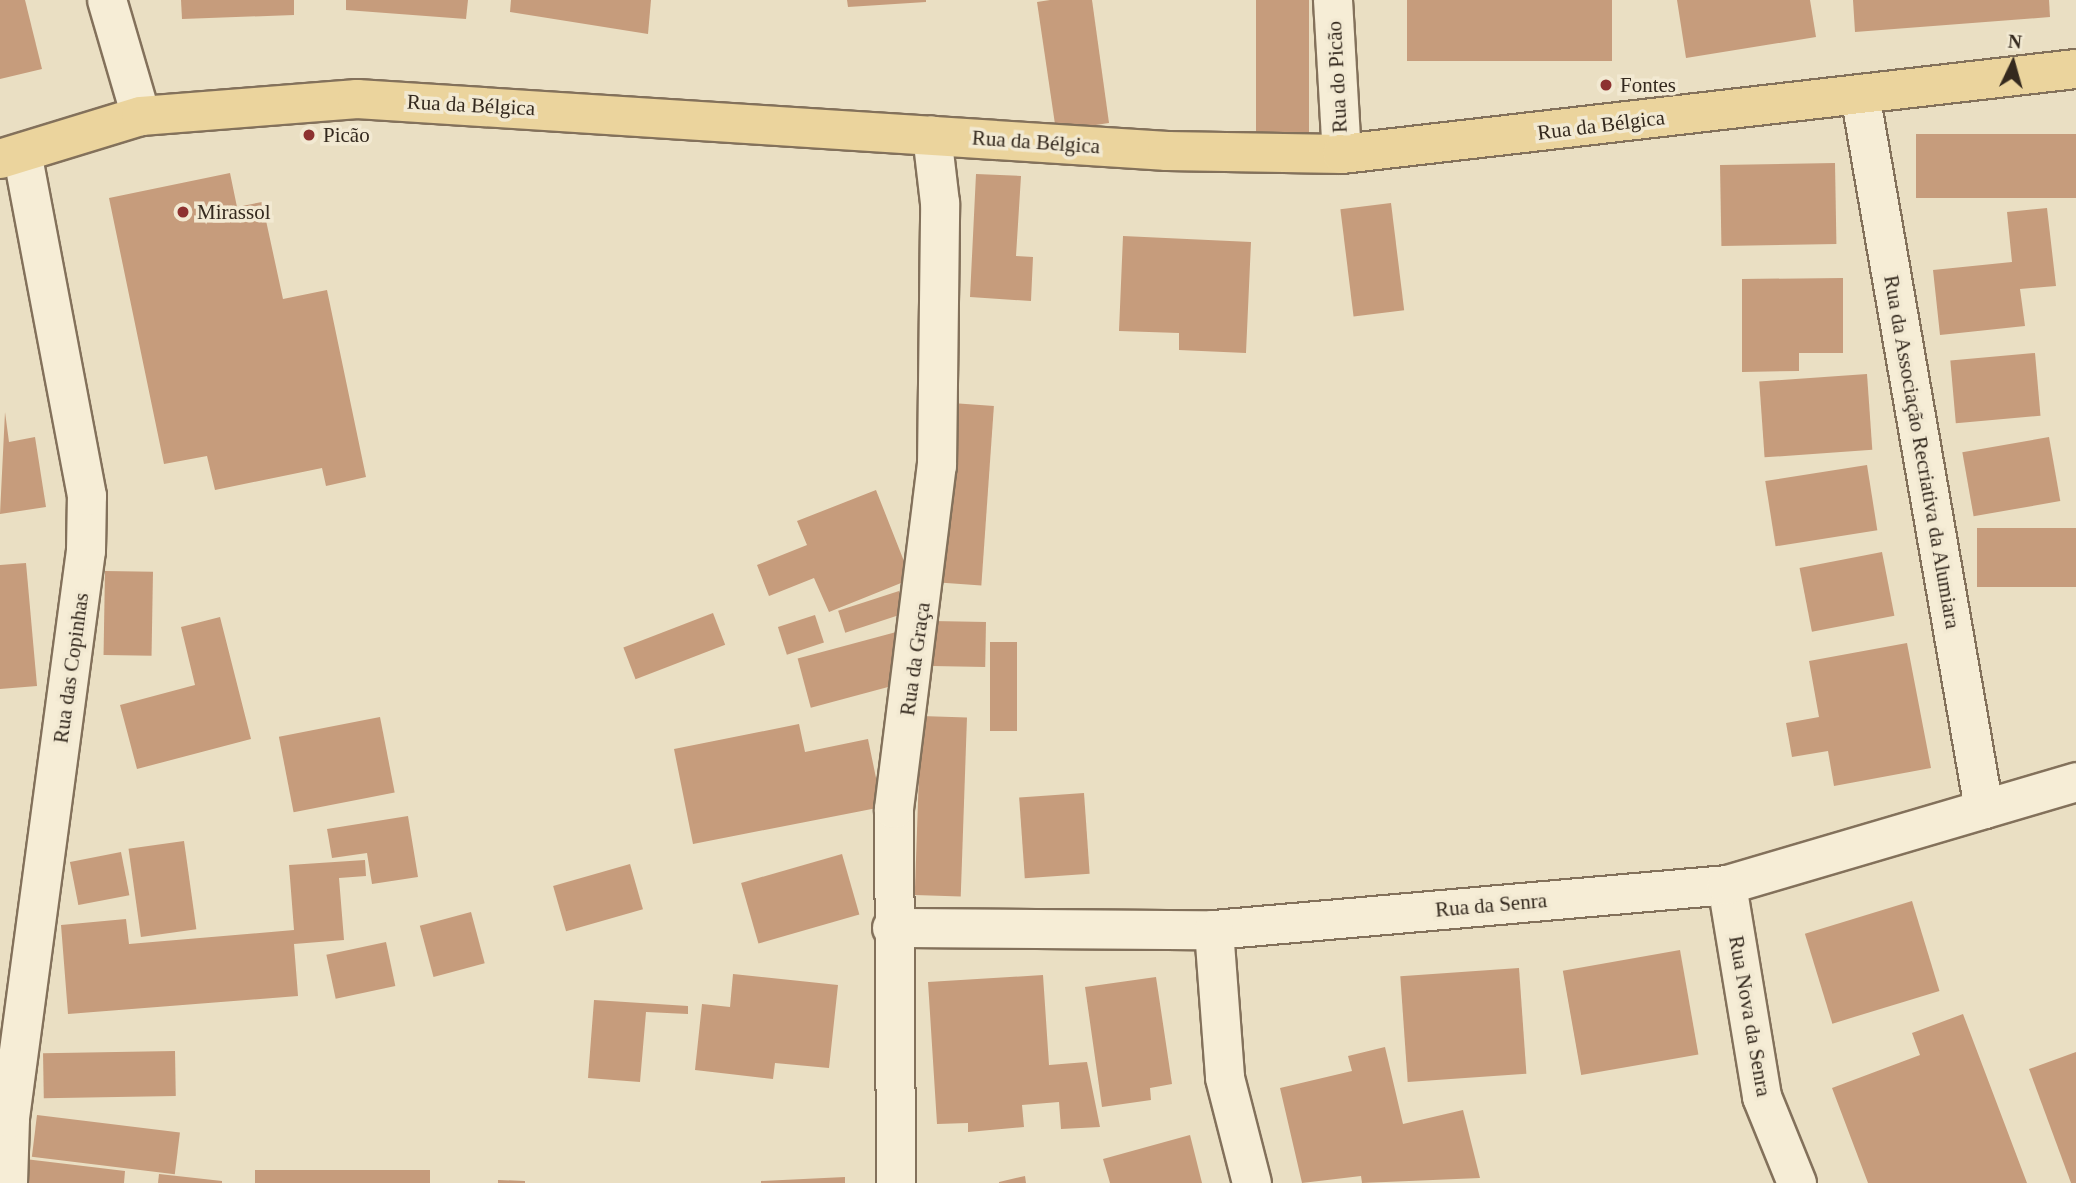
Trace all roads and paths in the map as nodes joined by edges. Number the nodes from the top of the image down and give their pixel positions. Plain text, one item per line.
1 (107, 0) edge
2 (1333, 0) edge
3 (2076, 69) edge
4 (1860, 94) junction
5 (141, 117) junction
6 (932, 135) junction
7 (1342, 154) junction
8 (11, 157) edge
9 (2076, 782) edge
10 (1984, 809) junction
11 (1727, 885) junction
12 (892, 928) junction
13 (1214, 930) junction
14 (8, 1183) edge
15 (896, 1183) edge
16 (1252, 1183) edge
17 (1797, 1183) edge

1 - 5 street
2 - 7 street, Rua do Picão
3 - 4 main road, Rua da Bélgica
4 - 7 main road, Rua da Bélgica
4 - 10 street, Rua da Associação Recriativa da Alumiara
5 - 6 main road, Rua da Bélgica
5 - 8 main road, Rua da Bélgica
6 - 7 main road, Rua da Bélgica
6 - 12 street, Rua da Graça
8 - 14 street, Rua das Copinhas
9 - 10 street, Rua da Senra
10 - 11 street, Rua da Senra
11 - 13 street, Rua da Senra
11 - 17 street, Rua Nova da Senra
12 - 13 street, Rua da Senra
12 - 15 street, Rua da Graça
13 - 16 street

